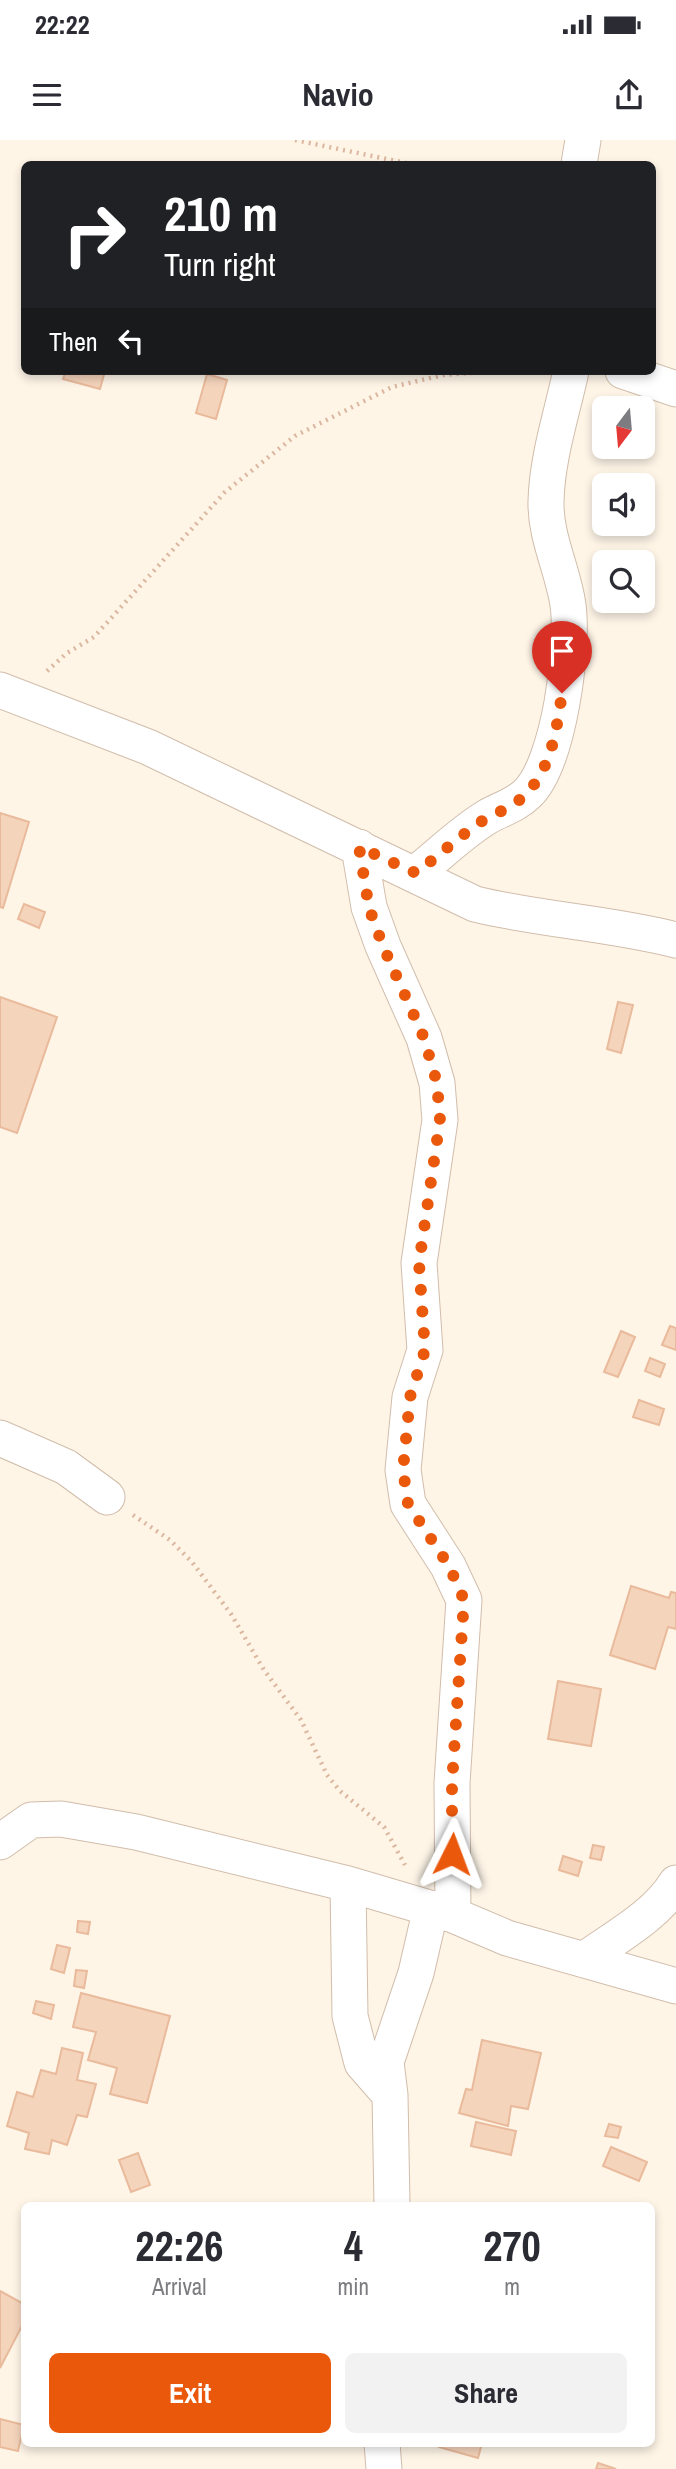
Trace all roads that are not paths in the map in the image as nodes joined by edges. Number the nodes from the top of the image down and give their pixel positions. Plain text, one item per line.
1 (583, 140) edge
2 (580, 161) edge
3 (570, 375) edge
4 (634, 375) edge
5 (676, 389) edge
6 (12, 694) edge
7 (359, 847) junction
8 (416, 873) junction
9 (676, 940) edge
10 (0, 1438) edge
11 (107, 1497) road end
12 (0, 1842) edge
13 (676, 1883) edge
14 (348, 1884) junction
15 (433, 1909) junction
16 (584, 1960) junction
17 (676, 1986) edge
18 (390, 2095) junction
19 (392, 2202) edge
20 (382, 2447) edge
21 (384, 2469) edge

1 - 2 street
3 - 8 street
4 - 5 street
6 - 7 street
7 - 8 street
7 - 15 street
8 - 9 street
10 - 11 street
12 - 14 street
13 - 16 street
14 - 15 street
14 - 18 street
15 - 16 street
15 - 18 street
16 - 17 street
18 - 19 street
20 - 21 street

